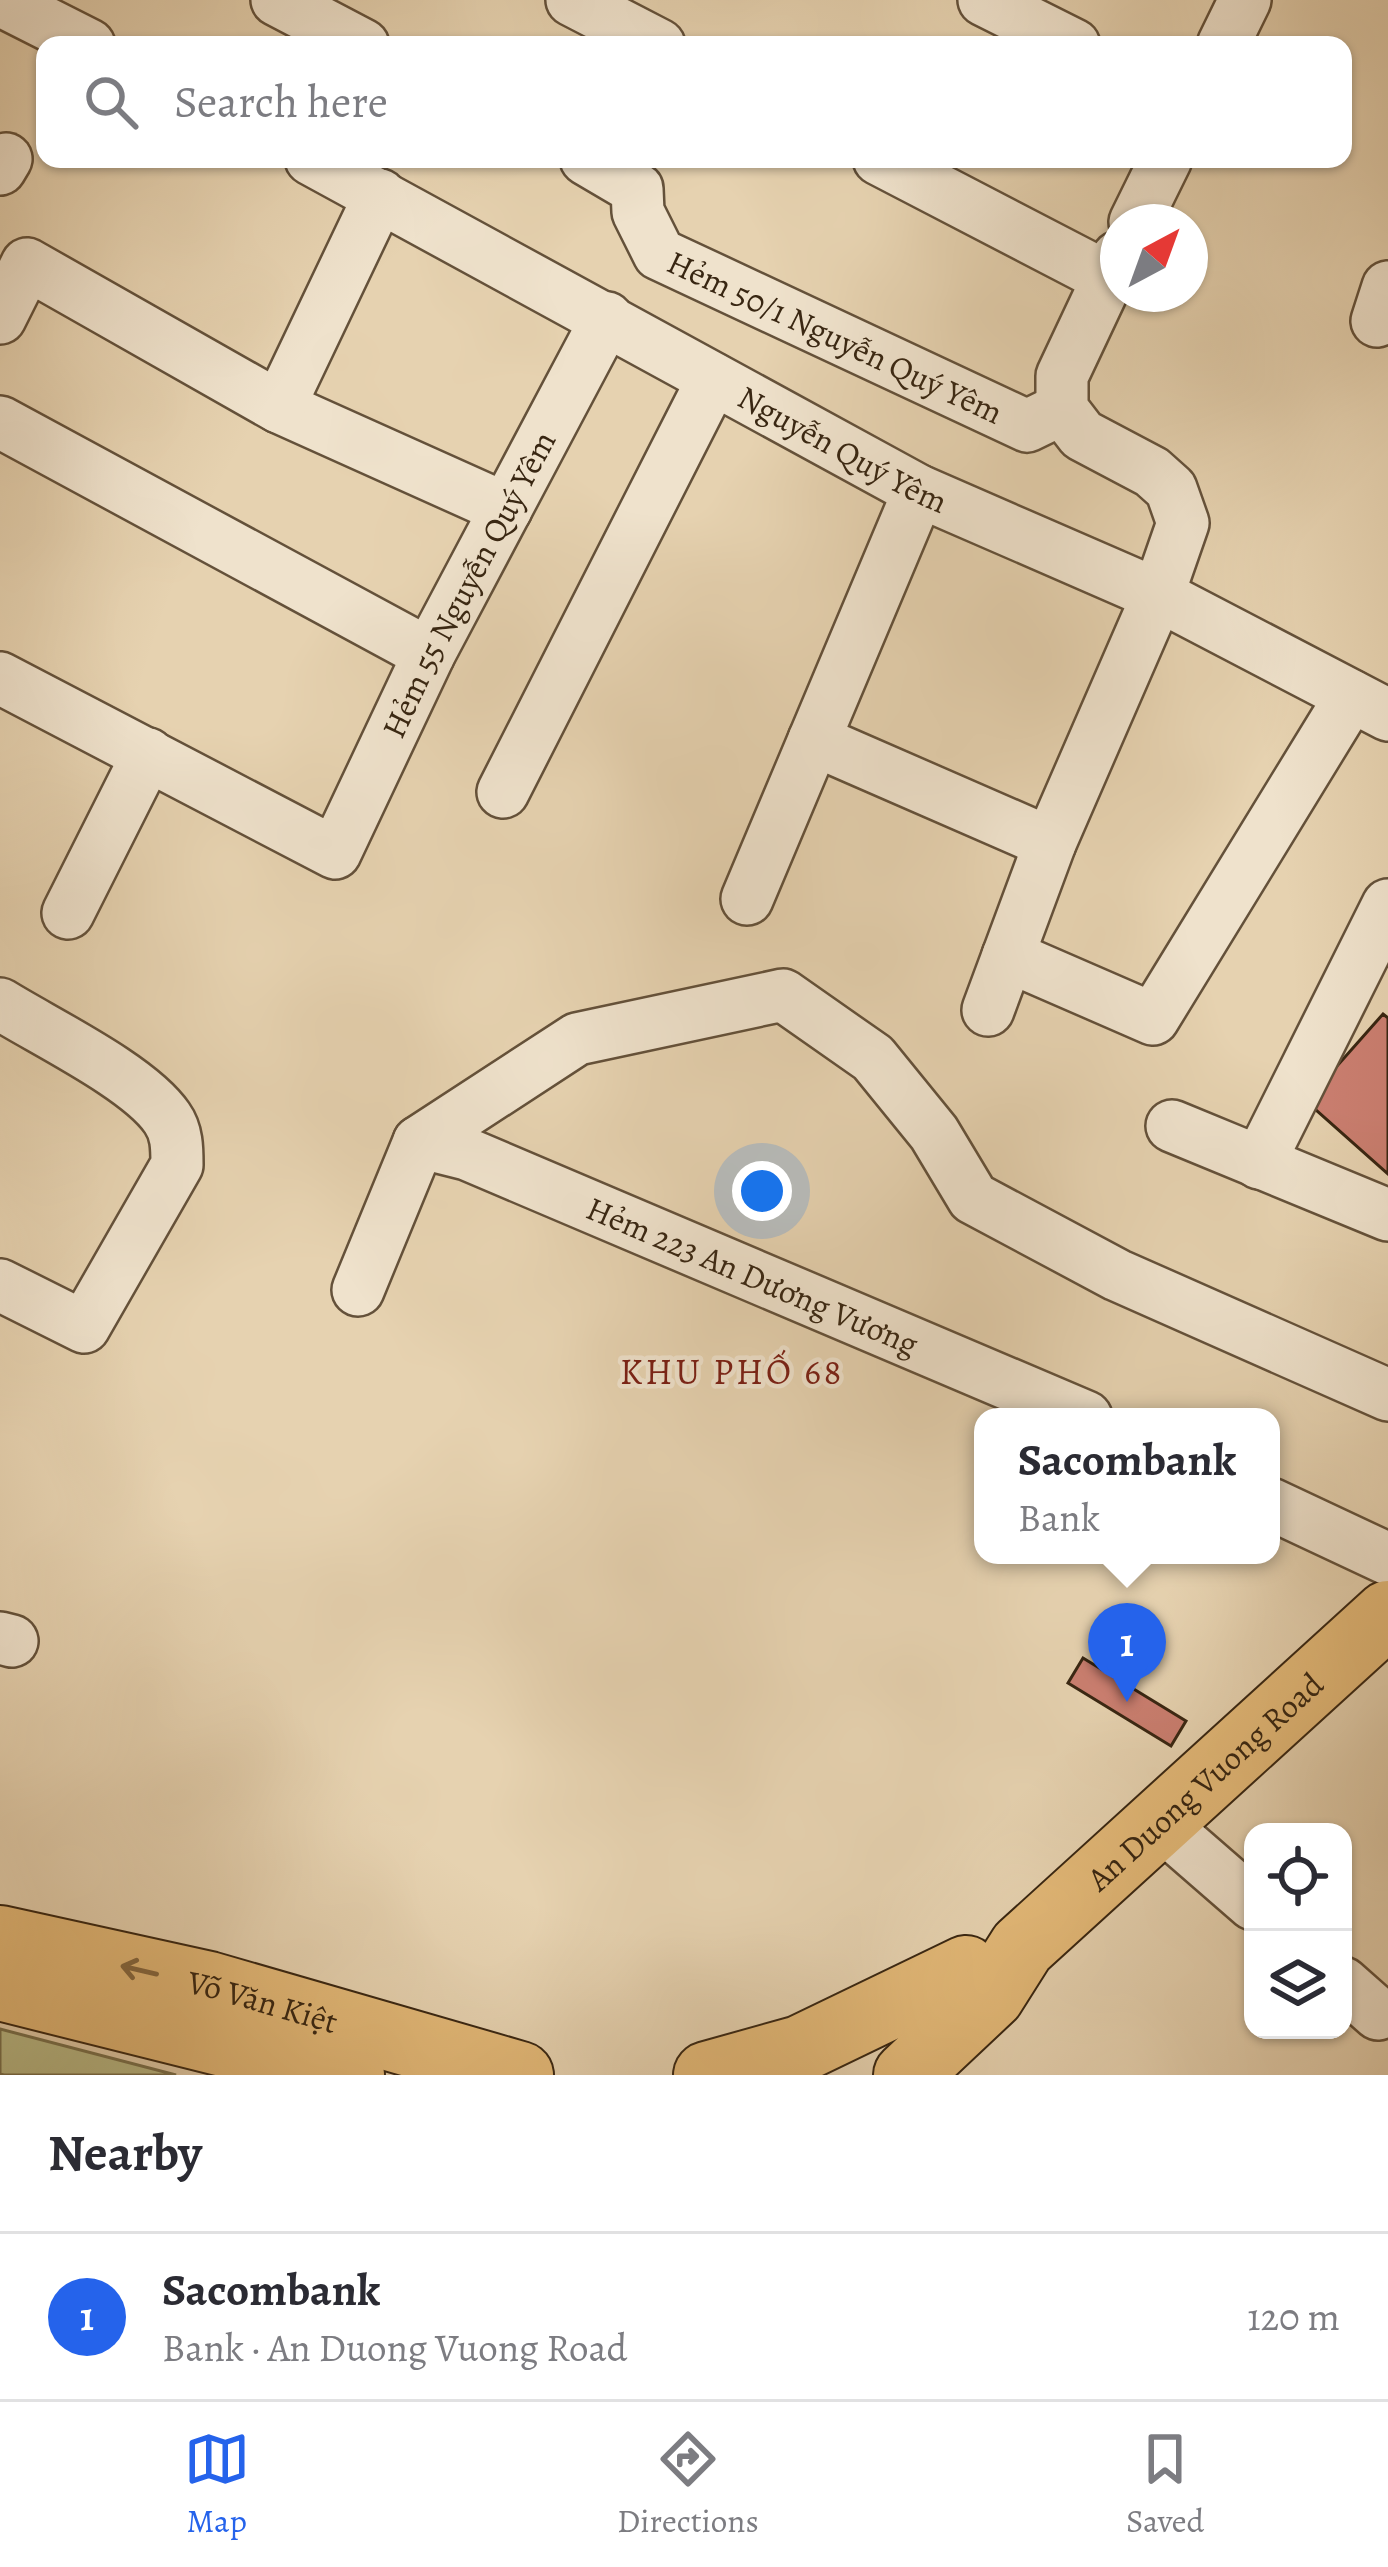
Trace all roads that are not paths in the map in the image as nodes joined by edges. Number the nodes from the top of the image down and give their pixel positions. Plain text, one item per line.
1 (0, 0) edge
2 (572, 0) edge
3 (984, 0) edge
4 (1245, 0) edge
5 (298, 5) edge
6 (71, 36) edge
7 (348, 36) edge
8 (642, 36) edge
9 (1056, 36) edge
10 (1227, 36) edge
11 (328, 168) edge
12 (602, 168) edge
13 (898, 168) edge
14 (1162, 168) edge
15 (380, 195) junction
16 (1144, 204) edge
17 (1100, 262) edge
18 (1100, 296) edge
19 (0, 318) edge
20 (607, 318) junction
21 (713, 379) junction
22 (279, 407) junction
23 (1062, 410) junction
24 (0, 422) edge
25 (919, 491) junction
26 (506, 508) junction
27 (1158, 595) junction
28 (430, 654) junction
29 (0, 677) edge
30 (1370, 705) edge
31 (814, 740) junction
32 (148, 754) junction
33 (503, 792) dead end
34 (1050, 843) junction
35 (747, 899) dead end
36 (68, 913) dead end
37 (1382, 937) edge
38 (1008, 956) junction
39 (0, 1004) edge
40 (988, 1010) dead end
41 (1172, 1126) dead end
42 (419, 1142) junction
43 (1259, 1163) junction
44 (1388, 1215) edge
45 (0, 1285) edge
46 (358, 1290) dead end
47 (1388, 1395) edge
48 (1053, 1408) edge
49 (1280, 1508) edge
50 (1388, 1559) edge
51 (1388, 1614) edge
52 (1161, 1824) junction
53 (1244, 1896) edge
54 (0, 1939) edge
55 (993, 1971) junction
56 (0, 1987) edge
57 (351, 2075) edge
58 (520, 2075) edge
59 (707, 2075) edge
60 (847, 2075) edge
61 (907, 2075) edge
62 (968, 2075) edge

1 - 6 street
2 - 8 street
3 - 9 street
4 - 10 street
5 - 7 street
11 - 15 street, Nguyễn Quý Yêm
12 - 23 street, Hẻm 50/1 Nguyễn Quý Yêm
13 - 17 street
14 - 16 street
15 - 20 street, Nguyễn Quý Yêm
15 - 22 street
18 - 23 street
19 - 22 street
20 - 21 street, Nguyễn Quý Yêm
20 - 26 street, Hẻm 55 Nguyễn Quý Yêm
21 - 25 street, Nguyễn Quý Yêm
21 - 33 street
22 - 26 street
23 - 27 street
24 - 28 street
25 - 27 street, Nguyễn Quý Yêm
25 - 31 street
26 - 28 street, Hẻm 55 Nguyễn Quý Yêm
27 - 30 street, Nguyễn Quý Yêm
27 - 34 street
28 - 32 street, Hẻm 55 Nguyễn Quý Yêm
29 - 32 street
30 - 38 street
31 - 34 street
31 - 35 street
32 - 36 street
34 - 38 street
37 - 43 street
38 - 40 street
39 - 45 street
41 - 43 street
42 - 46 street
42 - 47 street
42 - 48 street, Hẻm 223 An Dương Vương
43 - 44 street
49 - 50 street
51 - 52 main road, An Duong Vuong Road
52 - 53 street
52 - 55 main road, An Duong Vuong Road
58 -> 54 main road, Võ Văn Kiệt
55 - 59 main road
55 - 60 main road, An Duong Vuong Road
55 - 61 main road, An Duong Vuong Road
55 - 62 main road
56 - 57 main road, Võ Văn Kiệt

